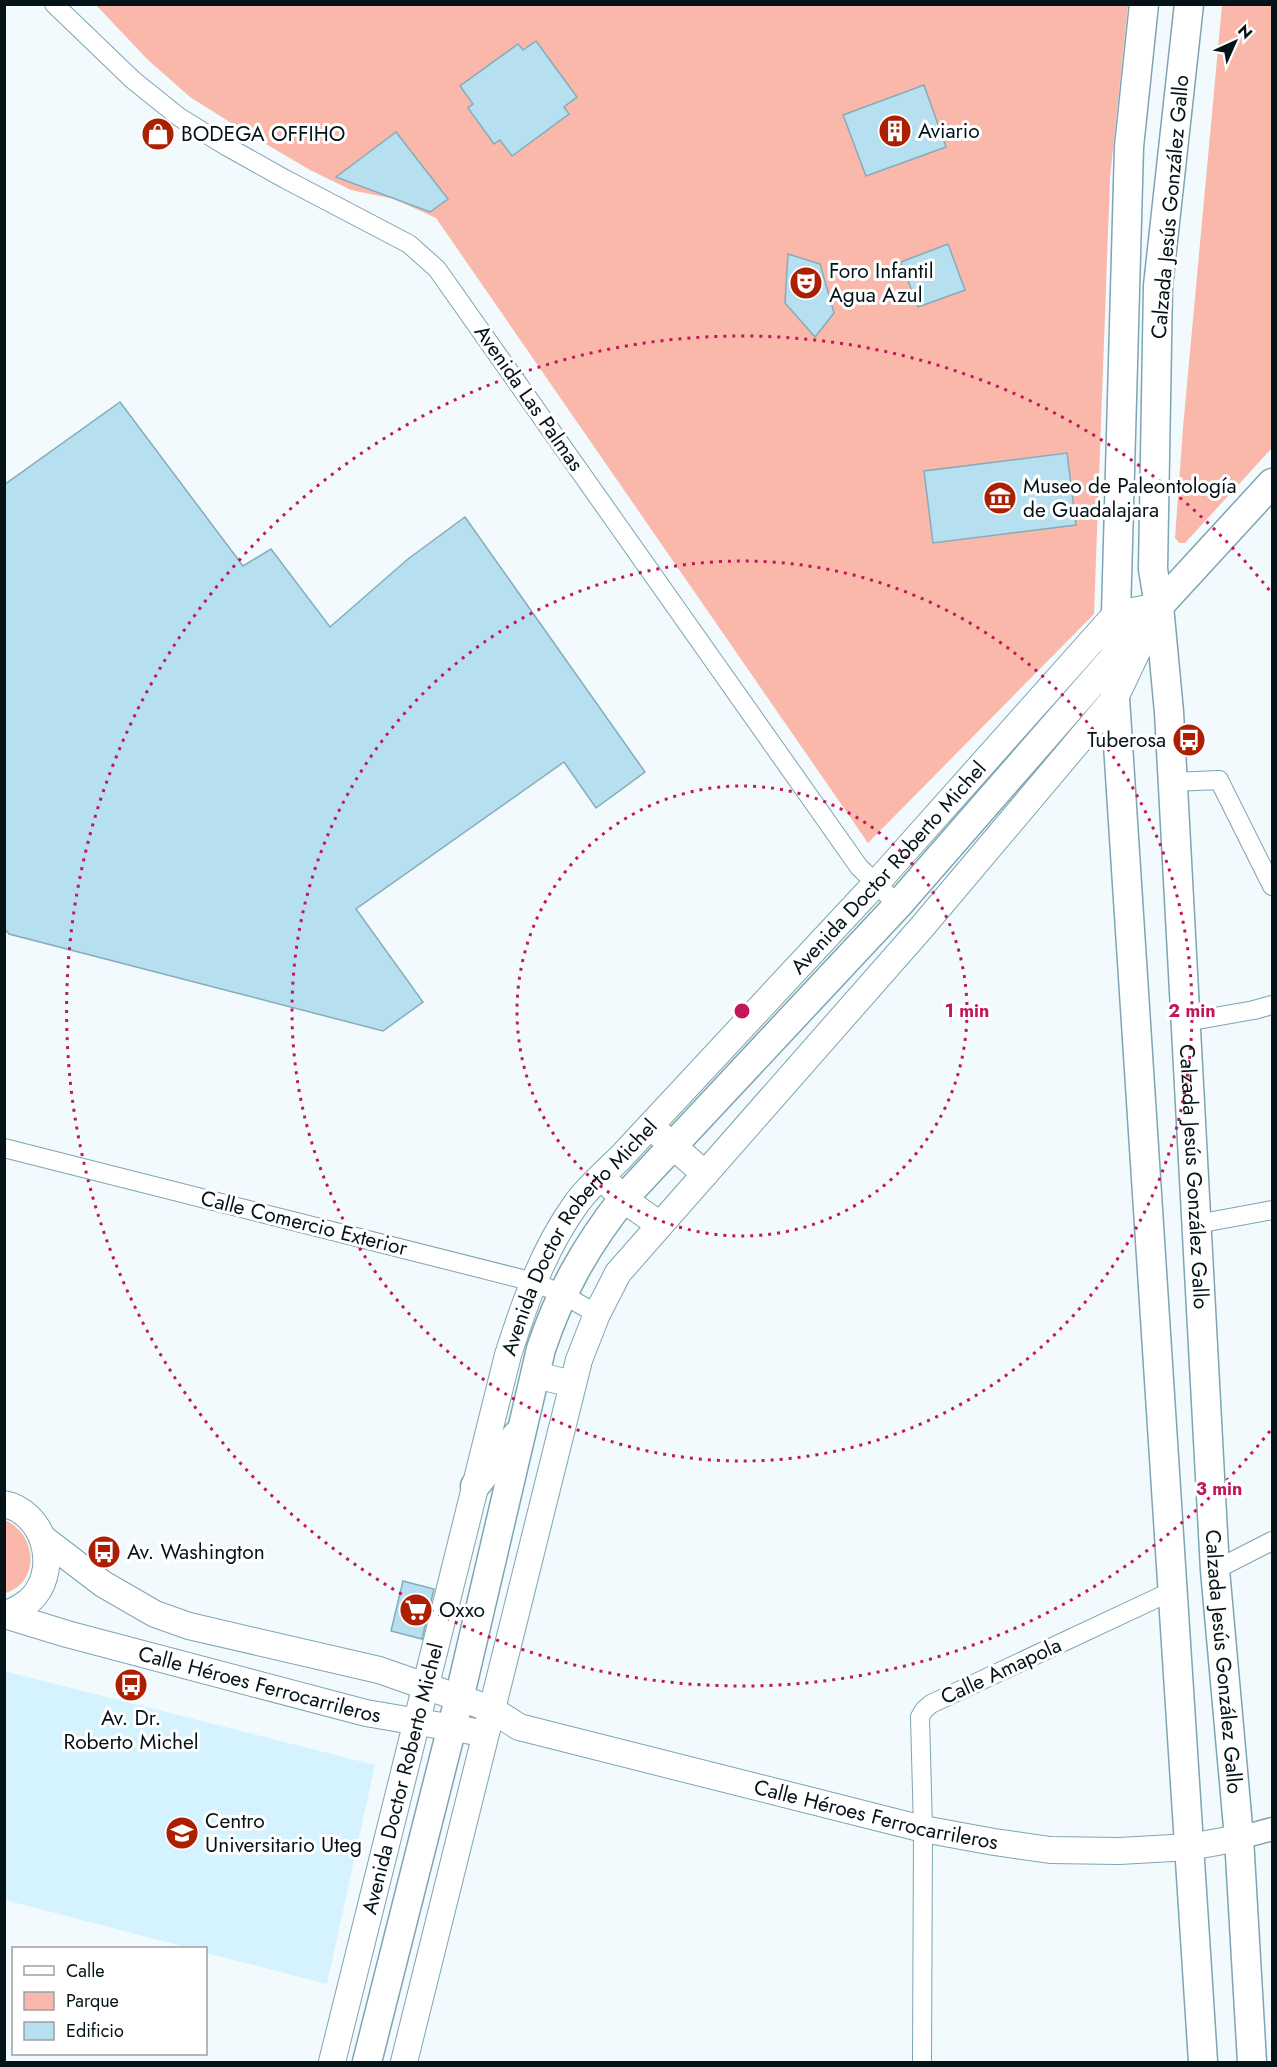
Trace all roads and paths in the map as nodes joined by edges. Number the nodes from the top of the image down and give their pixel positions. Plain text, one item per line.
1 (54, 4) edge
2 (1144, 4) edge
3 (1189, 4) edge
4 (1272, 483) edge
5 (1159, 606) junction
6 (1116, 614) junction
7 (1115, 658) junction
8 (1115, 698) junction
9 (1173, 782) junction
10 (875, 884) junction
11 (1272, 886) edge
12 (898, 905) junction
13 (832, 976) junction
14 (859, 998) junction
15 (1272, 1005) edge
16 (1186, 1022) junction
17 (651, 1126) junction
18 (672, 1147) junction
19 (4, 1148) edge
20 (705, 1174) junction
21 (602, 1176) junction
22 (623, 1199) junction
23 (1272, 1210) edge
24 (1197, 1224) junction
25 (660, 1225) junction
26 (534, 1282) junction
27 (562, 1294) junction
28 (597, 1314) junction
29 (535, 1375) junction
30 (573, 1384) junction
31 (523, 1424) junction
32 (562, 1428) junction
33 (475, 1486) junction
34 (6, 1500) edge
35 (44, 1539) junction
36 (1272, 1541) edge
37 (490, 1567) junction
38 (1215, 1570) junction
39 (525, 1574) junction
40 (1172, 1591) junction
41 (5, 1615) edge
42 (477, 1622) junction
43 (511, 1630) junction
44 (425, 1687) junction
45 (459, 1699) junction
46 (417, 1721) junction
47 (488, 1721) junction
48 (451, 1729) junction
49 (438, 1779) junction
50 (472, 1787) junction
51 (923, 1829) junction
52 (1272, 1829) edge
53 (1239, 1838) junction
54 (1190, 1848) junction
55 (332, 2062) edge
56 (367, 2062) edge
57 (404, 2062) edge
58 (922, 2062) edge
59 (1203, 2062) edge
60 (1252, 2062) edge

1 - 10 street, Avenida Las Palmas
2 - 6 main road, Calzada Jesús González Gallo
3 - 5 main road, Calzada Jesús González Gallo
4 - 5 main road, Avenida Doctor Roberto Michel
5 - 6 main road
5 - 7 main road, Avenida Doctor Roberto Michel
5 - 8 main road, Avenida Doctor Roberto Michel
5 - 9 main road, Calzada Jesús González Gallo
6 - 7 main road, Calzada Jesús González Gallo
6 - 10 main road, Avenida Doctor Roberto Michel
7 - 8 main road, Calzada Jesús González Gallo
7 - 12 main road, Avenida Doctor Roberto Michel
8 - 14 main road, Avenida Doctor Roberto Michel
8 - 40 main road
9 - 11 street
9 - 16 main road, Calzada Jesús González Gallo
10 - 12 street, Avenida Las Palmas
10 - 17 main road, Avenida Doctor Roberto Michel
12 - 13 main road, Avenida Doctor Roberto Michel
13 - 14 main road
13 - 18 main road, Avenida Doctor Roberto Michel
14 - 20 main road, Avenida Doctor Roberto Michel
15 - 16 street
16 - 24 main road, Calzada Jesús González Gallo
17 - 18 main road
17 - 21 main road, Avenida Doctor Roberto Michel
18 - 20 main road
18 - 22 main road, Avenida Doctor Roberto Michel
19 - 26 street, Calle Comercio Exterior
20 - 25 main road, Avenida Doctor Roberto Michel
21 - 22 main road
21 - 26 main road, Avenida Doctor Roberto Michel
22 - 25 main road
22 - 27 main road, Avenida Doctor Roberto Michel
23 - 24 street
24 - 38 main road, Calzada Jesús González Gallo
25 - 28 main road, Avenida Doctor Roberto Michel
26 - 27 street, Calle Comercio Exterior
26 - 33 main road, Avenida Doctor Roberto Michel
27 - 28 street, Calle Comercio Exterior
27 - 29 main road, Avenida Doctor Roberto Michel
28 - 30 main road, Avenida Doctor Roberto Michel
29 - 30 main road
29 - 31 main road, Avenida Doctor Roberto Michel
30 - 32 main road, Avenida Doctor Roberto Michel
31 - 32 main road
31 - 33 main road
31 - 37 main road, Avenida Doctor Roberto Michel
32 - 39 main road, Avenida Doctor Roberto Michel
33 - 44 main road, Avenida Doctor Roberto Michel
34 - 35 main road, Calle Héroes Ferrocarrileros
35 - 41 main road
35 - 44 main road, Calle Héroes Ferrocarrileros
36 - 38 street
37 - 39 main road
37 - 42 main road, Avenida Doctor Roberto Michel
38 - 53 main road, Calzada Jesús González Gallo
39 - 43 main road, Avenida Doctor Roberto Michel
40 - 51 street, Calle Amapola
40 - 54 main road
41 - 46 main road, Calle Héroes Ferrocarrileros
42 - 43 main road
42 - 45 main road, Avenida Doctor Roberto Michel
43 - 47 main road, Avenida Doctor Roberto Michel
44 - 45 main road, Calle Héroes Ferrocarrileros
44 - 46 main road, Avenida Doctor Roberto Michel
45 - 47 main road, Calle Héroes Ferrocarrileros
45 - 48 main road, Avenida Doctor Roberto Michel
46 - 48 main road, Calle Héroes Ferrocarrileros
46 - 55 main road, Avenida Doctor Roberto Michel
47 - 48 main road, Calle Héroes Ferrocarrileros
47 - 50 main road, Avenida Doctor Roberto Michel
47 - 51 main road, Calle Héroes Ferrocarrileros
48 - 49 main road, Avenida Doctor Roberto Michel
49 - 50 main road
49 - 56 main road, Avenida Doctor Roberto Michel
50 - 57 main road, Avenida Doctor Roberto Michel
51 - 54 main road, Calle Héroes Ferrocarrileros
51 - 58 street, Calle Amapola
52 - 53 street
53 - 54 main road, Calle Héroes Ferrocarrileros
53 - 60 main road, Calzada Jesús González Gallo
54 - 59 main road

